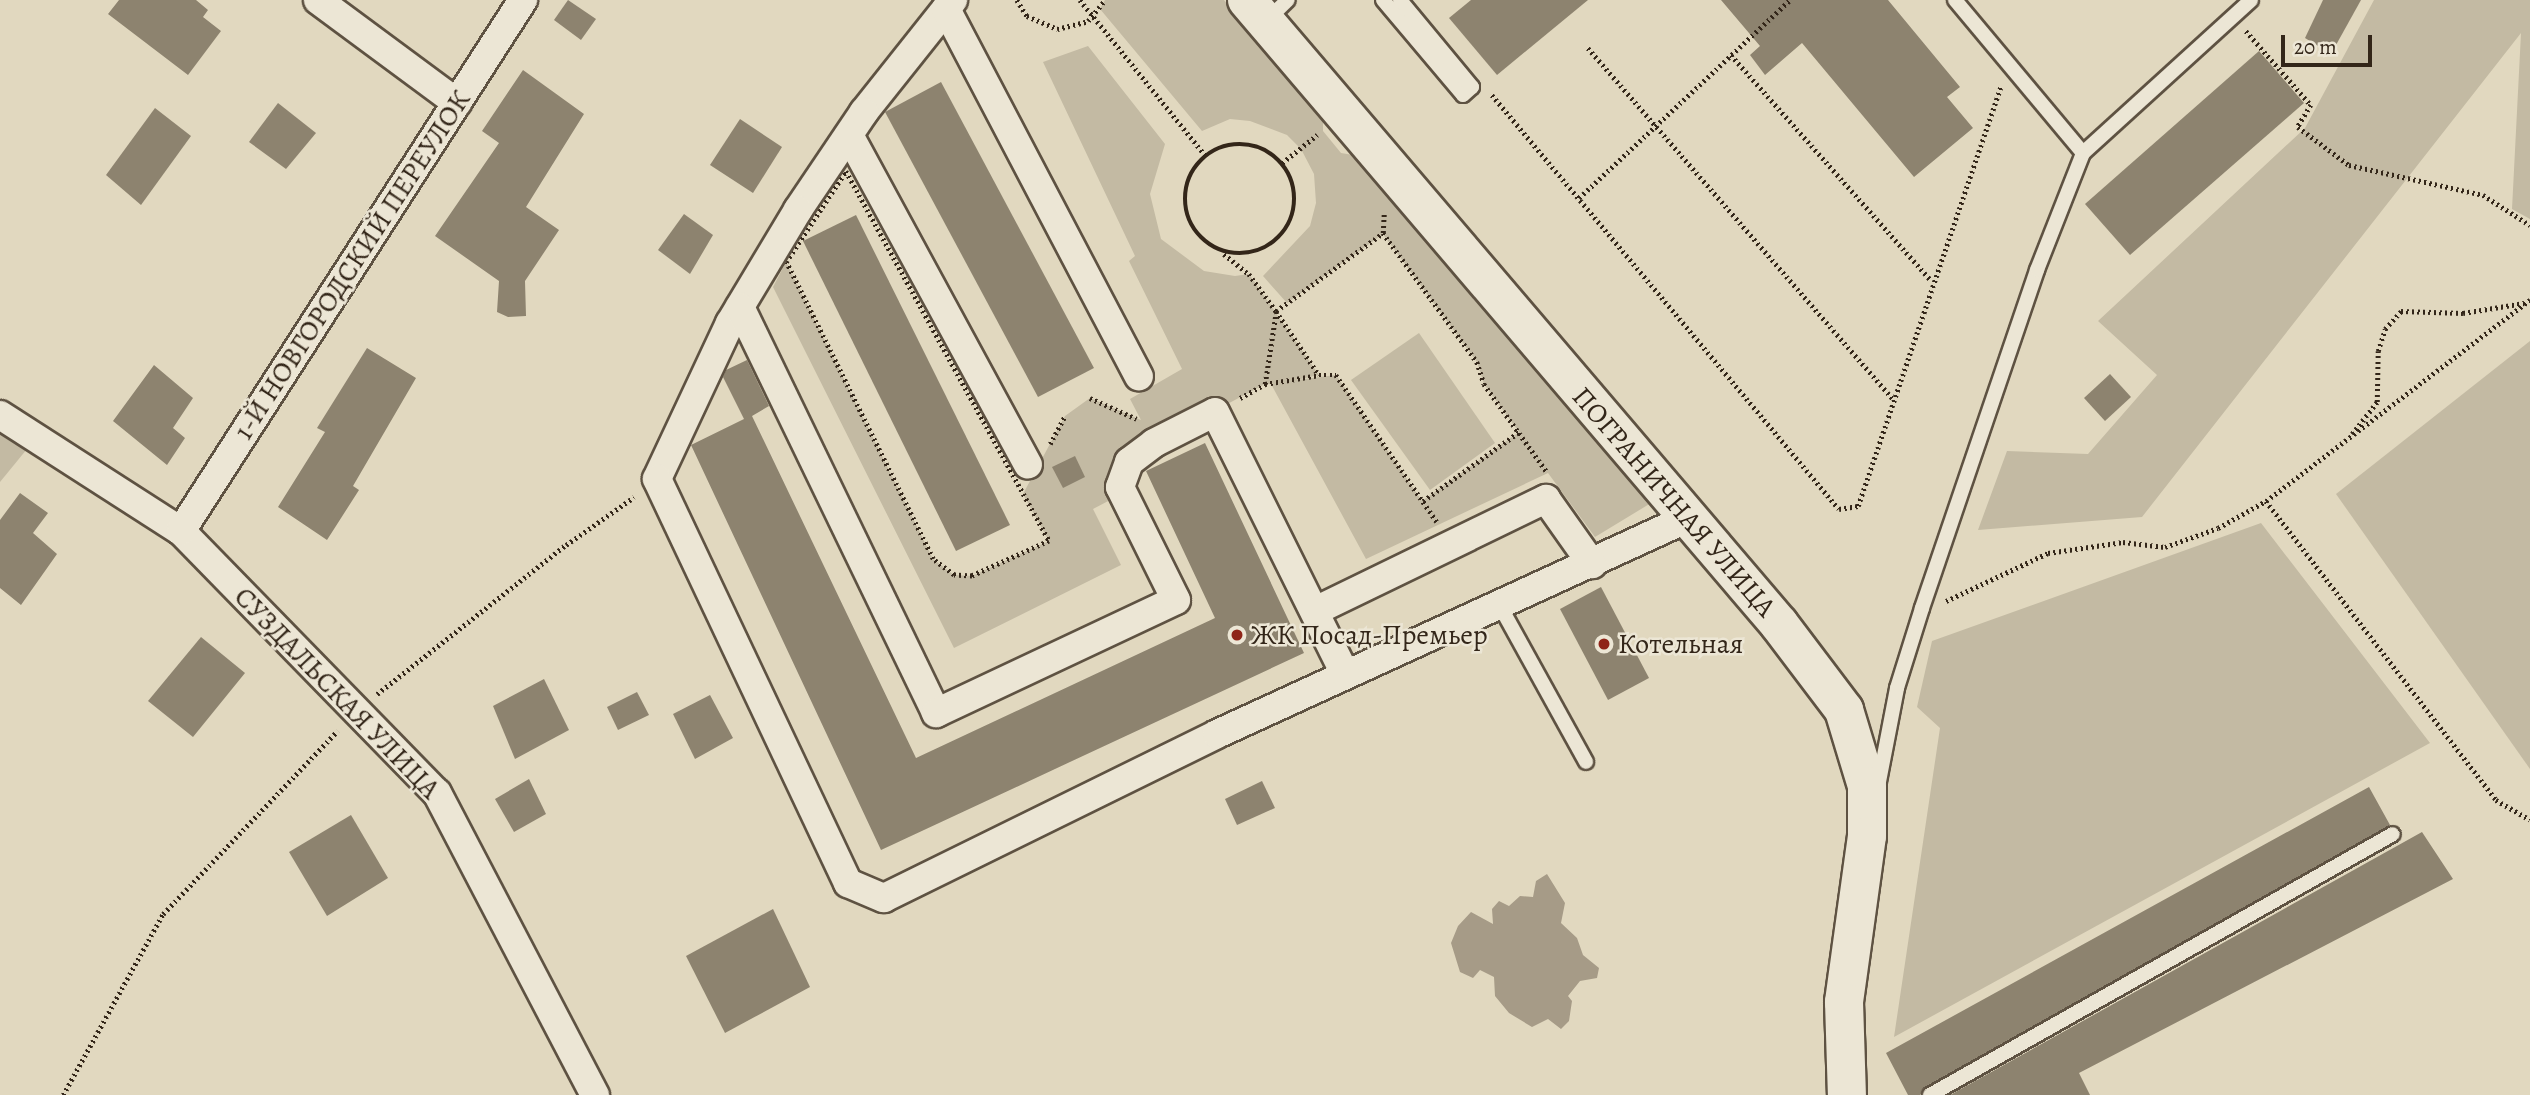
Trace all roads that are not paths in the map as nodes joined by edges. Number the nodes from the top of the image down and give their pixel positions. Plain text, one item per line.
1 (318, 0) edge
2 (523, 0) edge
3 (1383, 0) edge
4 (1400, 0) edge
5 (1955, 0) edge
6 (2251, 0) edge
7 (949, 5) edge
8 (1266, 7) edge
9 (457, 103) junction
10 (849, 135) junction
11 (2082, 153) junction
12 (740, 307) junction
13 (1139, 376) dead end
14 (0, 415) edge
15 (1028, 464) dead end
16 (1688, 519) junction
17 (181, 531) junction
18 (1592, 564) junction
19 (1500, 606) junction
20 (1315, 611) junction
21 (1345, 674) junction
22 (1586, 762) dead end
23 (2393, 834) dead end
24 (1867, 836) junction
25 (595, 1095) edge
26 (1847, 1095) edge
27 (1930, 1095) edge

1 - 9 street
2 - 9 street, 1-Й НОВГОРОДСКИЙ ПЕРЕУЛОК
3 - 4 lane
5 - 11 lane
6 - 11 lane
7 - 10 street
7 - 13 street
8 - 16 street, ПОГРАНИЧНАЯ УЛИЦА
9 - 17 street, 1-Й НОВГОРОДСКИЙ ПЕРЕУЛОК
10 - 12 street
10 - 15 street
11 - 24 lane
12 - 20 street
12 - 21 street
14 - 17 street, СУЗДАЛЬСКАЯ УЛИЦА
16 - 18 street
16 - 24 street, ПОГРАНИЧНАЯ УЛИЦА
17 - 25 street, СУЗДАЛЬСКАЯ УЛИЦА
18 - 19 street
18 - 20 street
19 - 21 street
19 - 22 lane
20 - 21 street
23 - 27 lane
24 - 26 street, ПОГРАНИЧНАЯ УЛИЦА

